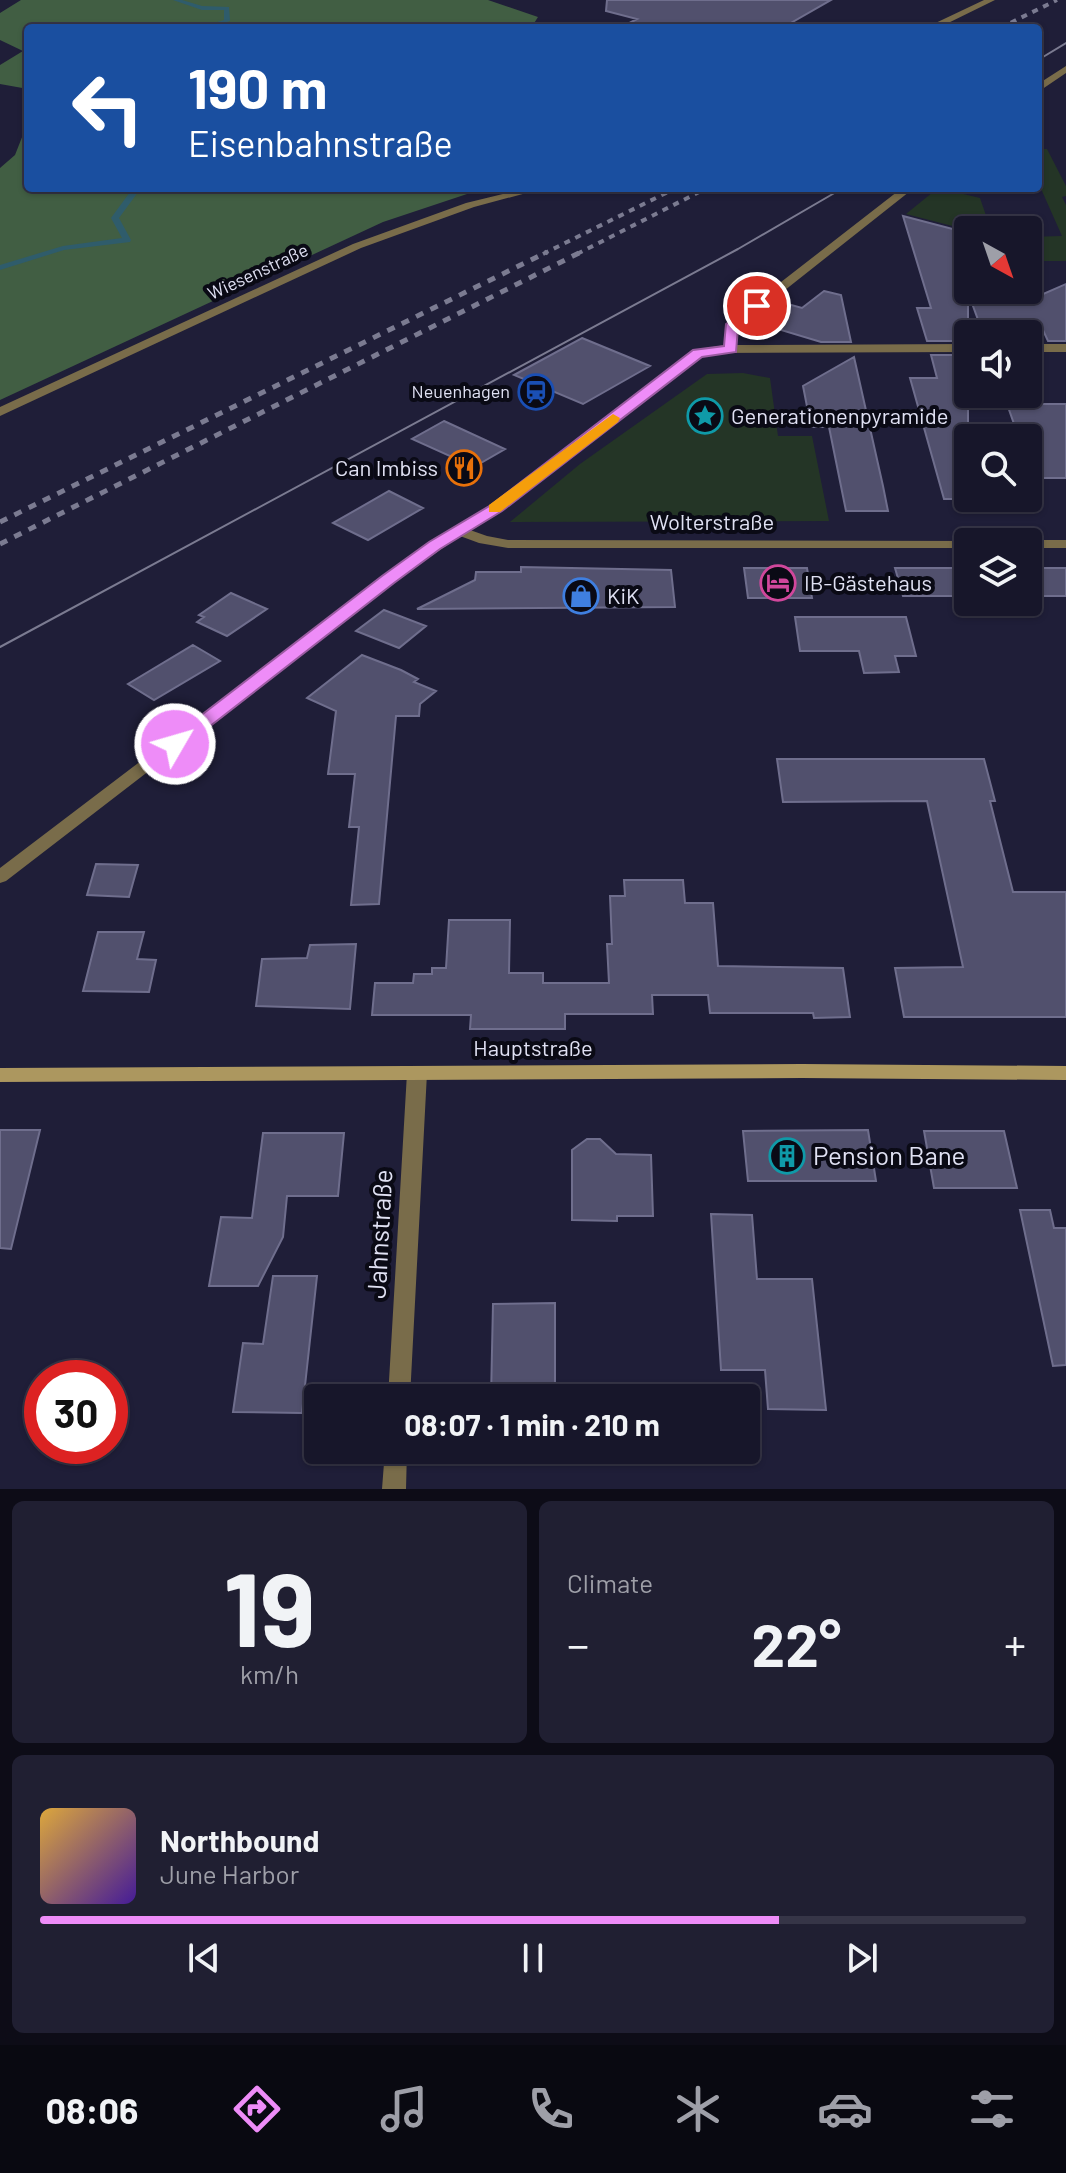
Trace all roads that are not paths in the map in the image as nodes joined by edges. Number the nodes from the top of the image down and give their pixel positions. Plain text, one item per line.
1 (991, 0) edge
2 (939, 24) edge
3 (1066, 69) edge
4 (1042, 86) edge
5 (524, 192) edge
6 (904, 192) edge
7 (954, 348) edge
8 (1042, 348) edge
9 (1066, 348) edge
10 (731, 349) junction
11 (0, 412) edge
12 (459, 530) junction
13 (954, 544) edge
14 (1042, 544) edge
15 (1066, 544) edge
16 (0, 877) edge
17 (417, 1073) junction
18 (1066, 1073) edge
19 (0, 1075) edge
20 (400, 1384) edge
21 (395, 1464) edge
22 (394, 1489) edge

1 - 2 street
3 - 4 street
5 - 11 street, Wiesenstraße
6 - 10 street
7 - 10 street
8 - 9 street
10 - 12 street
12 - 13 street, Wolterstraße
12 - 16 street
14 - 15 street
17 - 18 main road, Hauptstraße
17 - 19 main road, Hauptstraße
17 - 20 street, Jahnstraße
21 - 22 street

